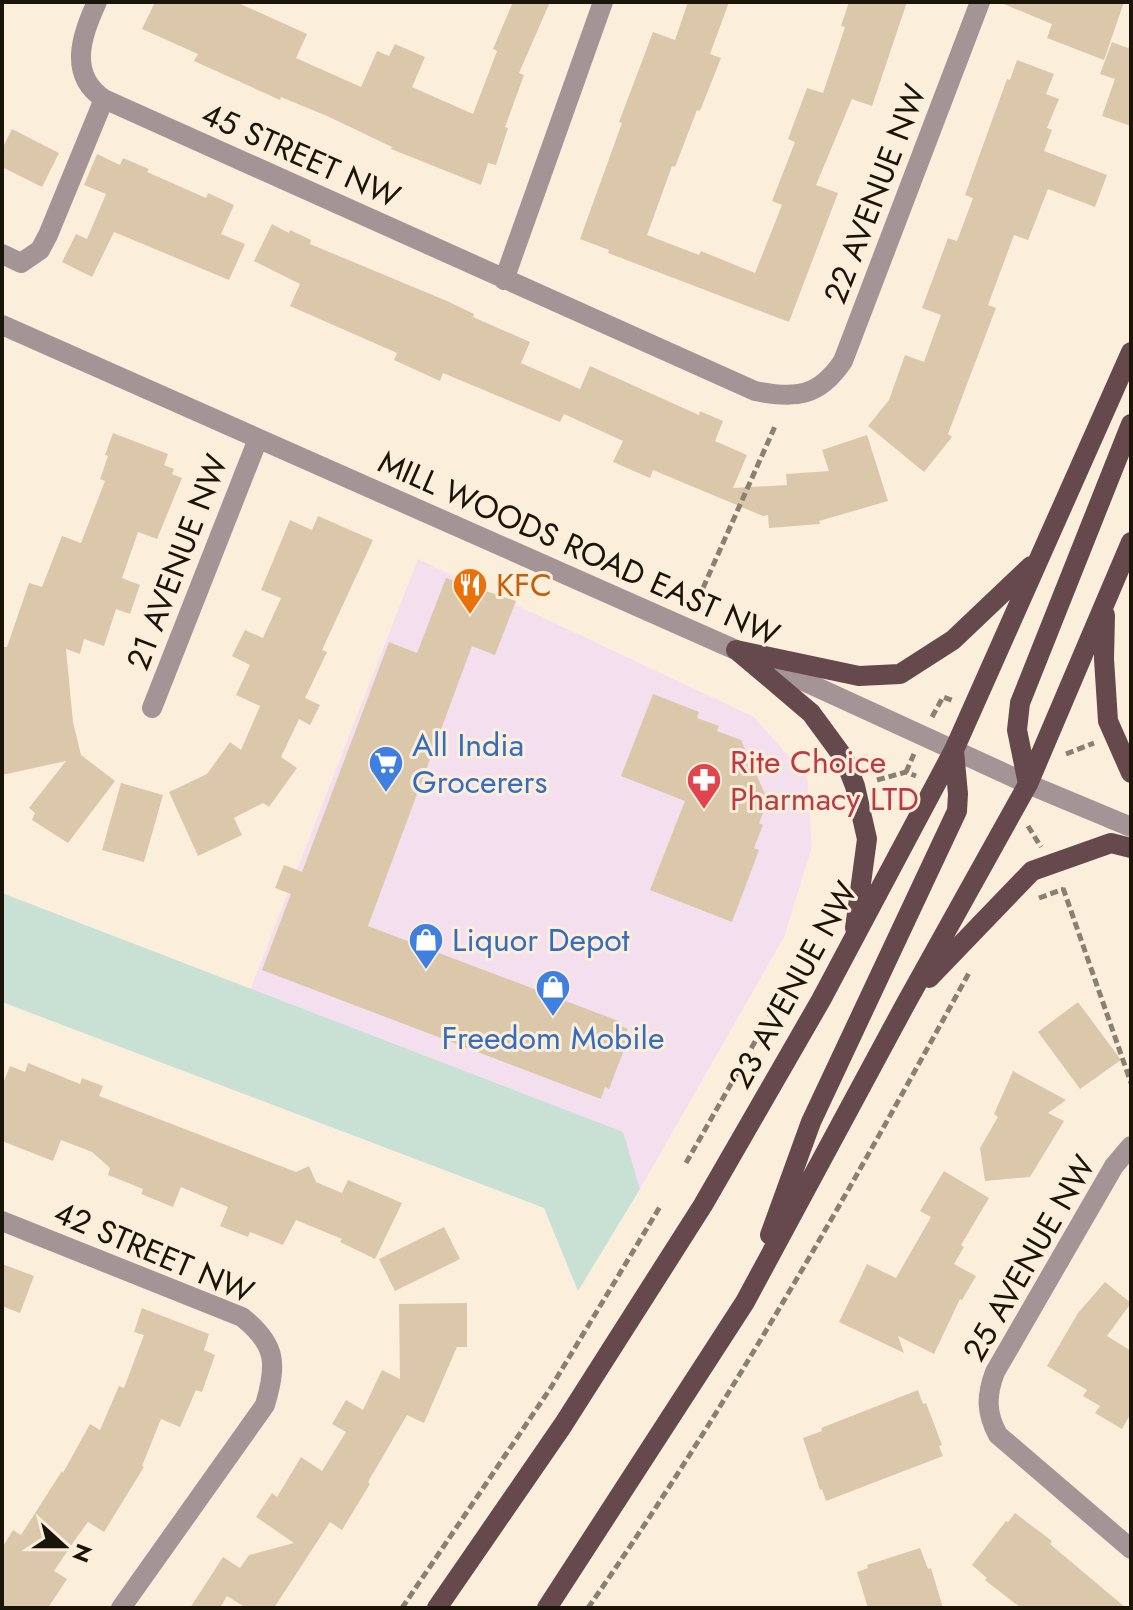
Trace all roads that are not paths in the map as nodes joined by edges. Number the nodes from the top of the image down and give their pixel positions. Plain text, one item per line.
1 (97, 2) edge
2 (603, 2) edge
3 (980, 2) edge
4 (104, 99) junction
5 (2, 254) edge
6 (504, 280) junction
7 (2, 325) edge
8 (1131, 352) edge
9 (807, 393) joint
10 (1131, 424) edge
11 (258, 439) junction
12 (1131, 542) edge
13 (1040, 558) junction
14 (1113, 585) junction
15 (736, 650) junction
16 (152, 708) dead end
17 (954, 750) junction
18 (1131, 773) edge
19 (1028, 784) junction
20 (1131, 827) edge
21 (1131, 848) edge
22 (853, 941) junction
23 (905, 1005) junction
24 (1131, 1146) edge
25 (2, 1221) edge
26 (745, 1302) junction
27 (1131, 1549) edge
28 (121, 1608) edge
29 (437, 1608) edge
30 (547, 1608) edge

1 - 4 street, 45 STREET NW
2 - 6 street
3 - 9 street, 22 AVENUE NW
4 - 5 street
4 - 6 street, 45 STREET NW
6 - 9 street, 45 STREET NW
7 - 11 street, MILL WOODS ROAD EAST NW
8 - 13 main road, 23 AVENUE NW
10 - 19 main road
11 - 15 street, MILL WOODS ROAD EAST NW
11 - 16 street, 21 AVENUE NW
12 - 14 main road
13 - 15 main road
13 - 17 main road, 23 AVENUE NW
14 - 18 main road
14 - 19 main road
15 - 17 street, MILL WOODS ROAD EAST NW
15 - 22 main road
17 - 19 street, MILL WOODS ROAD EAST NW
17 - 22 main road, 23 AVENUE NW
17 - 26 main road
19 - 20 street, MILL WOODS ROAD EAST NW
19 - 23 main road
21 - 23 main road
22 - 29 main road, 23 AVENUE NW
23 - 26 main road
24 - 27 street, 25 AVENUE NW
25 - 28 street, 42 STREET NW
26 - 30 main road

